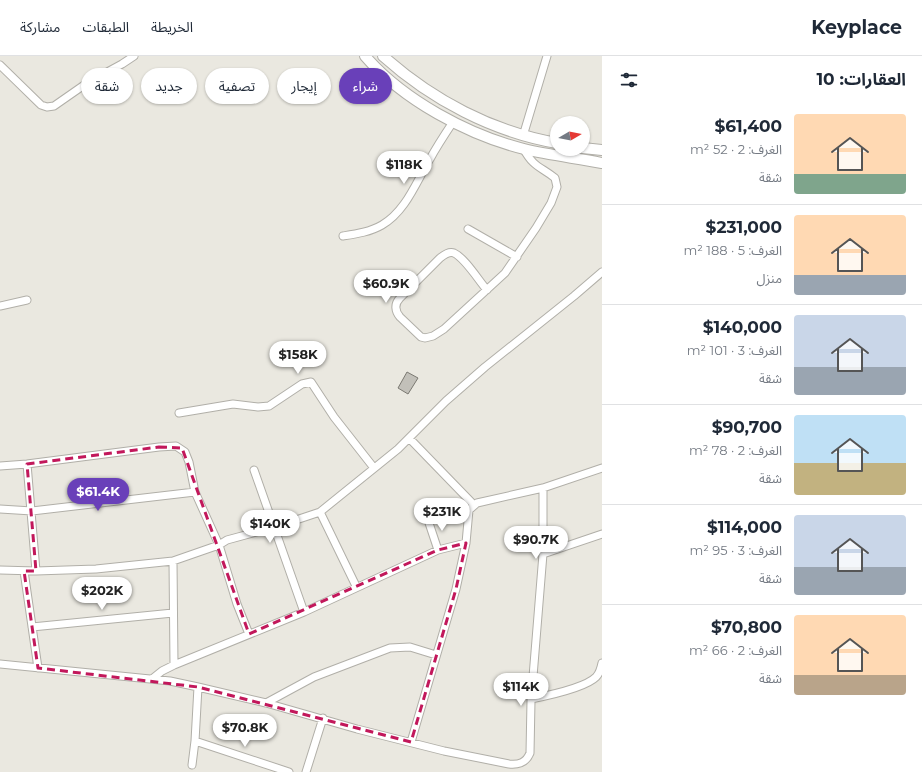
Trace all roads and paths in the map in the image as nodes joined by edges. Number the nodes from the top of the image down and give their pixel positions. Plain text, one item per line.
1 (134, 56) edge
2 (365, 56) edge
3 (383, 56) edge
4 (547, 56) edge
5 (0, 65) edge
6 (453, 122) junction
7 (523, 136) junction
8 (550, 142) edge
9 (524, 148) junction
10 (590, 149) edge
11 (602, 150) edge
12 (602, 163) edge
13 (468, 229) dead end
14 (343, 236) dead end
15 (517, 258) junction
16 (602, 272) edge
17 (487, 290) junction
18 (27, 300) dead end
19 (0, 306) edge
20 (179, 413) dead end
21 (409, 438) junction
22 (28, 464) junction
23 (0, 466) edge
24 (374, 468) junction
25 (602, 468) edge
26 (254, 470) dead end
27 (543, 488) junction
28 (195, 492) junction
29 (474, 505) junction
30 (0, 509) edge
31 (32, 511) junction
32 (320, 512) junction
33 (428, 520) dead end
34 (275, 527) junction
35 (602, 534) edge
36 (466, 543) junction
37 (219, 545) junction
38 (438, 550) junction
39 (543, 554) junction
40 (173, 561) junction
41 (0, 570) edge
42 (24, 571) junction
43 (36, 571) junction
44 (356, 586) junction
45 (304, 612) junction
46 (173, 613) junction
47 (32, 627) junction
48 (248, 634) junction
49 (436, 655) junction
50 (602, 663) edge
51 (0, 664) edge
52 (174, 665) junction
53 (38, 668) junction
54 (601, 672) edge
55 (152, 679) junction
56 (198, 687) junction
57 (531, 699) junction
58 (266, 703) junction
59 (323, 718) junction
60 (195, 741) junction
61 (411, 742) junction
62 (192, 765) dead end
63 (289, 772) edge
64 (306, 772) edge

1 - 5 street
2 - 6 highway
3 - 7 highway
4 - 7 street
6 - 9 highway
6 - 14 street
7 - 8 highway
9 - 12 highway
9 - 15 street
10 - 11 highway
13 - 15 street
15 - 17 street
16 - 21 street
17 - 17 street
18 - 19 street
20 - 24 street
21 - 24 street
21 - 29 street
22 - 23 street
22 - 28 street
22 - 31 street
24 - 32 street
25 - 27 street
26 - 34 street
27 - 29 street
27 - 39 street
28 - 31 street
28 - 37 street
29 - 36 street
30 - 31 street
31 - 43 street
32 - 34 street
32 - 44 street
33 - 38 street
34 - 37 street
34 - 45 street
35 - 39 street
36 - 38 street
36 - 49 street
37 - 40 street
37 - 48 street
38 - 44 street
39 - 57 street
40 - 43 street
40 - 46 street
41 - 42 street
42 - 43 street
42 - 47 street
44 - 45 street
45 - 48 street
46 - 47 street
46 - 52 street
47 - 53 street
48 - 52 street
49 - 58 street
49 - 61 street
50 - 54 street
51 - 53 street
52 - 55 street
53 - 55 street
54 - 57 street
55 - 56 street
56 - 58 street
56 - 60 street
57 - 61 street
58 - 59 street
59 - 61 street
59 - 64 street
60 - 62 street
60 - 63 street

